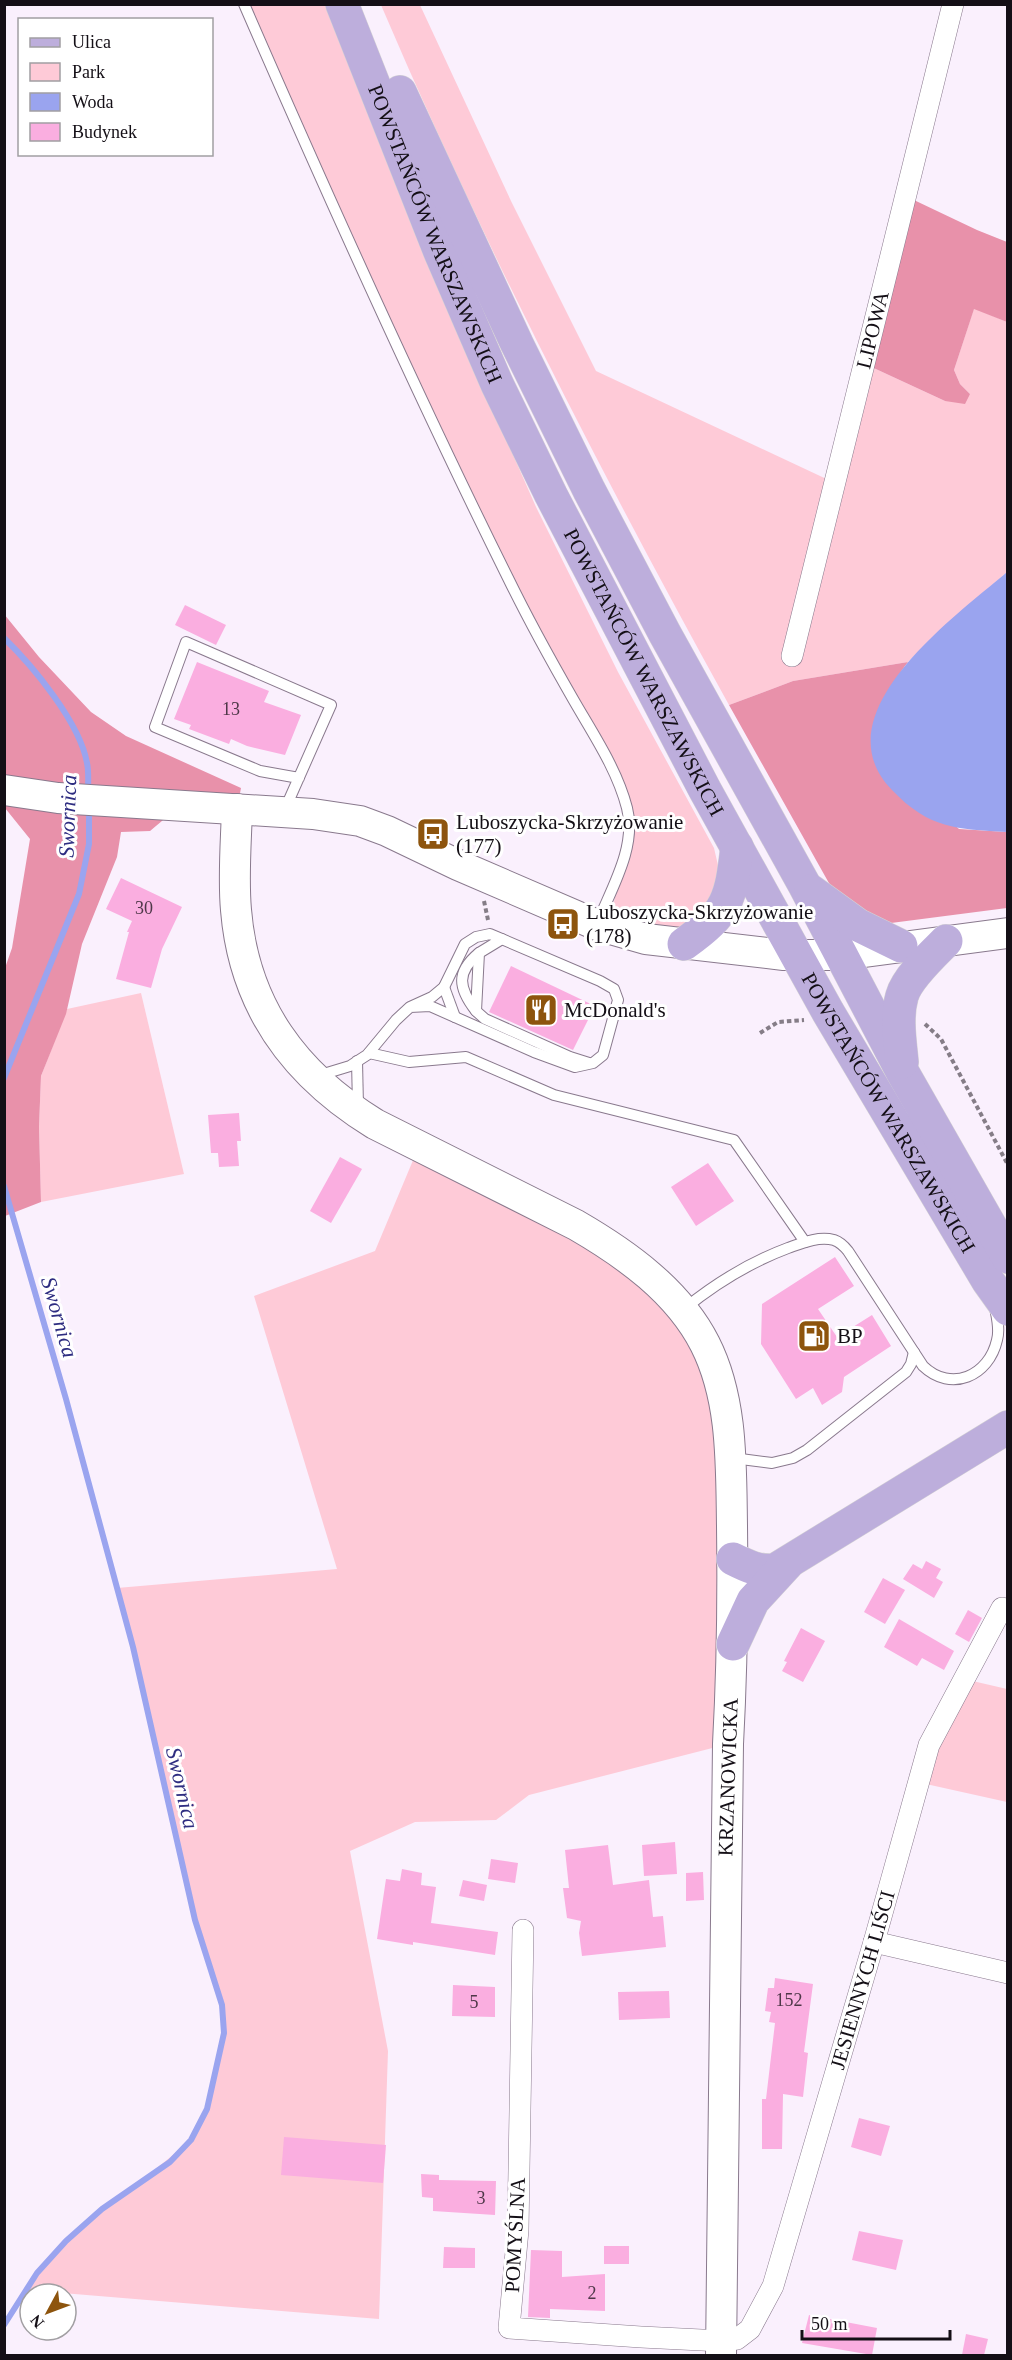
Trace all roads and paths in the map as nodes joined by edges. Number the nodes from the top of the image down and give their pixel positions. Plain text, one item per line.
1 (244, 4) edge
2 (342, 4) edge
3 (363, 4) edge
4 (953, 4) edge
5 (792, 656) dead end
6 (299, 778) junction
7 (4, 790) edge
8 (237, 809) junction
9 (284, 812) junction
10 (737, 847) junction
11 (805, 886) junction
12 (485, 908) dead end
13 (487, 914) dead end
14 (597, 924) junction
15 (1008, 933) edge
16 (502, 939) junction
17 (946, 941) junction
18 (684, 944) junction
19 (901, 946) junction
20 (479, 953) junction
21 (798, 955) junction
22 (842, 955) junction
23 (444, 987) junction
24 (410, 1007) junction
25 (476, 1011) junction
26 (918, 1016) dead end
27 (455, 1017) junction
28 (809, 1019) dead end
29 (760, 1033) dead end
30 (369, 1053) junction
31 (357, 1061) junction
32 (593, 1064) junction
33 (903, 1073) junction
34 (313, 1078) junction
35 (358, 1114) junction
36 (1008, 1165) edge
37 (805, 1242) junction
38 (998, 1269) edge
39 (1008, 1309) edge
40 (682, 1310) junction
41 (914, 1352) junction
42 (1008, 1427) edge
43 (730, 1457) junction
44 (732, 1559) junction
45 (787, 1564) junction
46 (1002, 1608) dead end
47 (733, 1644) junction
48 (523, 1930) dead end
49 (874, 1942) junction
50 (1008, 1972) edge
51 (722, 2348) edge

1 - 14 lane
2 - 10 main road, POWSTAŃCÓW WARSZAWSKICH
3 - 11 main road, POWSTAŃCÓW WARSZAWSKICH
4 - 5 street, LIPOWA
6 - 6 lane
6 - 9 lane
7 - 8 street
8 - 9 street
8 - 34 street, KRZANOWICKA
9 - 14 street
10 - 18 main road
10 - 21 main road, POWSTAŃCÓW WARSZAWSKICH
11 - 19 main road
11 - 22 main road, POWSTAŃCÓW WARSZAWSKICH
12 - 13 path
14 - 18 street
15 - 17 street
16 - 20 lane
16 - 23 lane
16 - 32 lane
17 - 19 street
17 - 33 main road
18 - 21 street
19 - 22 street
20 - 25 lane
20 - 25 lane
21 - 22 street
21 - 38 main road, POWSTAŃCÓW WARSZAWSKICH
22 - 33 main road, POWSTAŃCÓW WARSZAWSKICH
23 - 24 lane
23 - 27 lane
24 - 27 lane
24 - 30 lane
25 - 32 lane
26 - 36 path
27 - 32 lane
28 - 29 path
30 - 31 lane
30 - 37 lane
31 - 34 lane
31 - 35 lane
33 - 38 main road, POWSTAŃCÓW WARSZAWSKICH
34 - 35 street, KRZANOWICKA
35 - 40 street, KRZANOWICKA
37 - 40 lane
37 - 41 lane
38 - 39 main road, POWSTAŃCÓW WARSZAWSKICH
38 - 41 lane
40 - 43 street, KRZANOWICKA
41 - 43 lane
42 - 45 main road
43 - 44 street, KRZANOWICKA
44 - 45 main road
44 - 47 street, KRZANOWICKA
45 - 47 main road
46 - 49 street, JESIENNYCH LIŚCI
47 - 51 street, KRZANOWICKA
48 - 51 street, POMYŚLNA
49 - 50 street
49 - 51 street, JESIENNYCH LIŚCI

